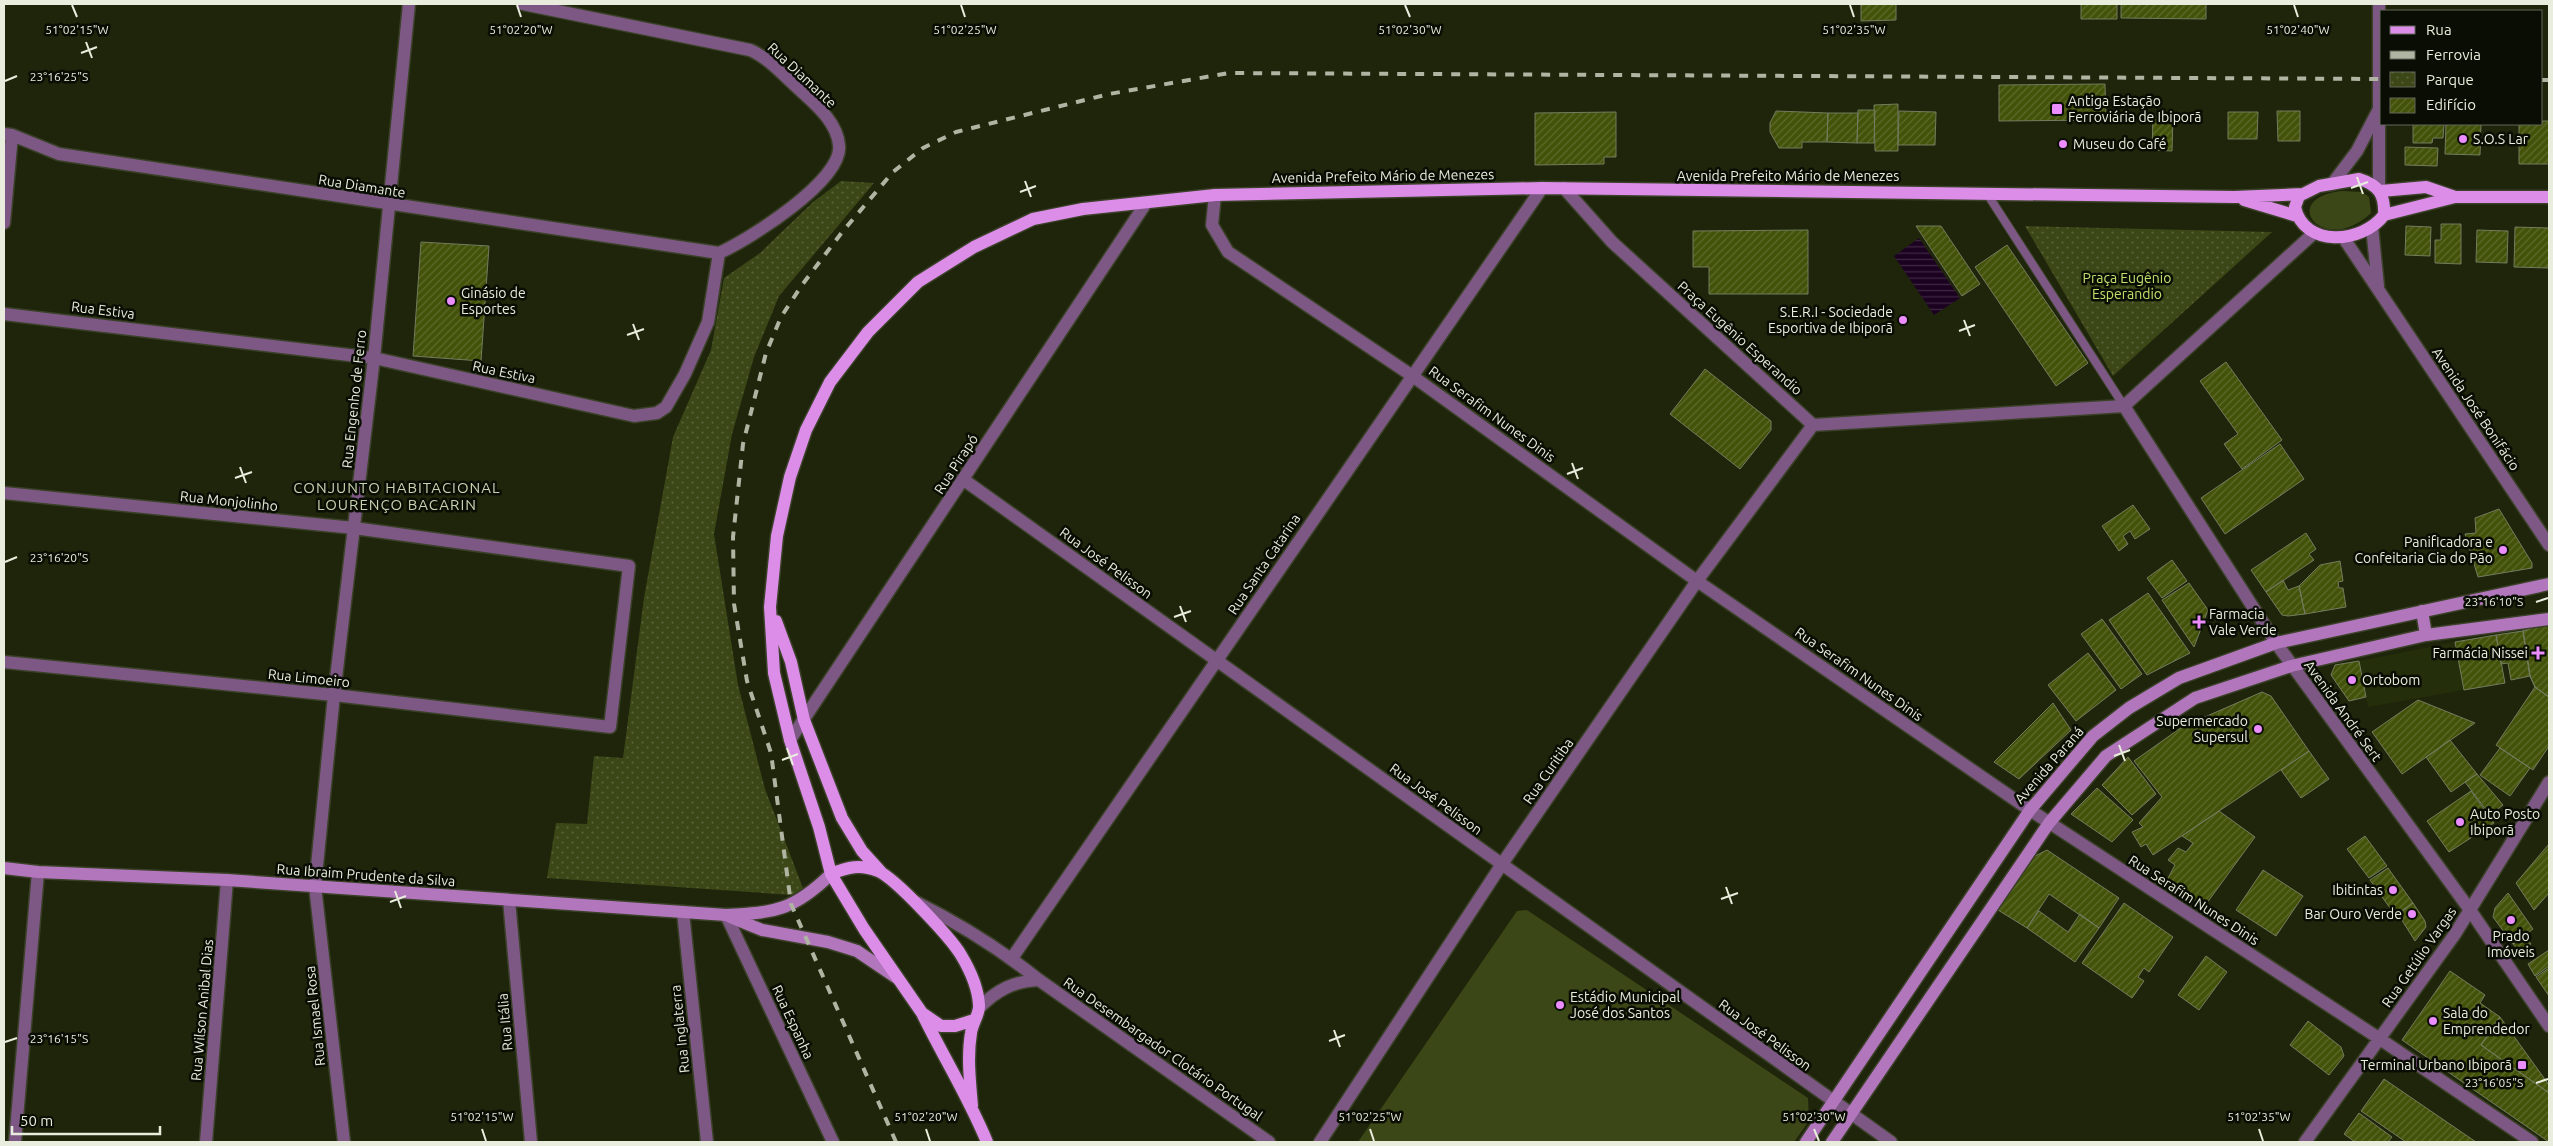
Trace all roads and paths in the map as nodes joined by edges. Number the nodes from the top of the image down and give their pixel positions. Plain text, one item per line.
1 (409, 4) edge
2 (523, 4) edge
3 (2379, 4) edge
4 (2380, 54) edge
5 (2380, 107) edge
6 (2381, 125) edge
7 (8, 134) edge
8 (2332, 184) junction
9 (1542, 188) junction
10 (1564, 188) junction
11 (2380, 190) junction
12 (1986, 192) junction
13 (2303, 194) junction
14 (1215, 195) junction
15 (2234, 197) junction
16 (2454, 197) junction
17 (2549, 197) edge
18 (1146, 203) junction
19 (388, 205) junction
20 (2384, 215) junction
21 (2297, 216) junction
22 (4, 223) edge
23 (2372, 228) junction
24 (2314, 233) junction
25 (2343, 237) junction
26 (719, 253) junction
27 (2378, 288) junction
28 (4, 314) edge
29 (374, 358) junction
30 (1411, 375) junction
31 (2124, 406) junction
32 (1813, 425) junction
33 (964, 480) junction
34 (4, 493) edge
35 (354, 528) junction
36 (2549, 546) edge
37 (1697, 581) junction
38 (2549, 584) edge
39 (770, 607) junction
40 (2422, 611) junction
41 (2549, 619) edge
42 (2426, 635) junction
43 (2276, 643) junction
44 (1216, 660) junction
45 (4, 662) edge
46 (2292, 666) junction
47 (334, 695) junction
48 (804, 720) junction
49 (610, 727) joint
50 (790, 740) junction
51 (2549, 782) edge
52 (2030, 810) junction
53 (2049, 824) junction
54 (1502, 864) junction
55 (4, 868) edge
56 (38, 872) junction
57 (881, 872) junction
58 (831, 874) junction
59 (227, 880) junction
60 (315, 886) junction
61 (509, 900) junction
62 (914, 901) junction
63 (2470, 910) junction
64 (684, 912) junction
65 (726, 915) junction
66 (1012, 958) junction
67 (900, 980) junction
68 (1039, 980) junction
69 (980, 1007) junction
70 (922, 1013) junction
71 (974, 1020) junction
72 (2549, 1026) edge
73 (2380, 1039) junction
74 (1834, 1103) junction
75 (972, 1106) junction
76 (1851, 1115) junction
77 (15, 1142) edge
78 (206, 1142) edge
79 (344, 1142) edge
80 (531, 1142) edge
81 (707, 1142) edge
82 (833, 1142) edge
83 (986, 1142) edge
84 (1269, 1142) edge
85 (1320, 1142) edge
86 (1806, 1142) edge
87 (1832, 1142) edge
88 (1891, 1142) edge
89 (2305, 1142) edge
90 (2532, 1142) edge

1 - 19 street, Rua Engenho de Ferro
2 - 26 street, Rua Diamante
3 - 4 street
5 - 8 street
6 - 11 street
7 - 19 street, Rua Diamante
7 - 22 street
8 - 11 main road
8 - 13 main road
9 - 10 main road, Avenida Prefeito Mário de Menezes
9 - 14 main road, Avenida Prefeito Mário de Menezes
9 - 30 street, Rua Santa Catarina
10 - 12 main road, Avenida Prefeito Mário de Menezes
10 - 32 street, Praça Eugênio Esperandio
11 - 16 main road
11 - 20 main road
12 - 15 main road, Avenida Prefeito Mário de Menezes
12 - 31 lane
13 - 15 main road, Avenida Prefeito Mário de Menezes
13 - 21 main road
14 - 18 main road, Avenida Prefeito Mário de Menezes
14 - 30 street, Rua Serafim Nunes Dinis
15 - 21 main road, Avenida Prefeito Mário de Menezes
16 - 17 main road
16 - 20 main road
18 - 33 street, Rua Pirapó
18 - 39 main road, Avenida Prefeito Mário de Menezes
19 - 26 street, Rua Diamante
19 - 29 street, Rua Engenho de Ferro
20 - 23 main road
21 - 24 main road
23 - 25 main road
23 - 27 street
24 - 25 main road
24 - 31 street
25 - 27 street, Avenida José Bonifácio
26 - 29 street, Rua Estiva
27 - 36 street, Avenida José Bonifácio
28 - 29 street, Rua Estiva
29 - 35 street, Rua Engenho de Ferro
30 - 37 street, Rua Serafim Nunes Dinis
30 - 44 street, Rua Santa Catarina
31 - 32 street
31 - 43 street, Avenida André Sert
32 - 37 street, Rua Curitiba
33 - 44 street, Rua José Pelisson
33 - 48 street, Rua Pirapó
34 - 35 street, Rua Monjolinho
35 - 47 street, Rua Engenho de Ferro
35 - 49 street, Rua Monjolinho
37 - 52 street, Rua Serafim Nunes Dinis
37 - 54 street, Rua Curitiba
38 - 40 main road, Avenida Paraná
39 - 48 main road, Avenida Prefeito Mário de Menezes
39 - 50 main road, Avenida Prefeito Mário de Menezes
40 - 42 main road
40 - 43 main road, Avenida Paraná
41 - 42 main road
42 - 46 main road
43 - 46 street, Avenida André Sert
43 - 52 main road, Avenida Paraná
44 - 54 street, Rua José Pelisson
44 - 66 street, Rua Santa Catarina
45 - 47 street, Rua Limoeiro
46 - 53 main road
46 - 63 street, Avenida André Sert
47 - 49 street, Rua Limoeiro
47 - 60 street, Rua Engenho de Ferro
48 - 50 street, Rua Pirapó
48 - 57 main road, Avenida Prefeito Mário de Menezes
50 - 58 main road, Avenida Prefeito Mário de Menezes
51 - 63 street, Rua Getúlio Vargas
52 - 53 street, Rua Serafim Nunes Dinis
52 - 74 main road, Avenida Paraná
53 - 73 street, Rua Serafim Nunes Dinis
53 - 76 main road
54 - 74 street, Rua José Pelisson
54 - 85 street, Rua Curitiba
55 - 56 main road, Rua Ibraim Prudente da Silva
56 - 59 main road, Rua Ibraim Prudente da Silva
56 - 77 street
57 - 58 main road
57 - 62 main road, Avenida Prefeito Mário de Menezes
58 - 65 main road, Rua Ibraim Prudente da Silva
58 - 67 main road, Avenida Prefeito Mário de Menezes
59 - 60 main road, Rua Ibraim Prudente da Silva
59 - 78 street, Rua Wilson Anibal Dias
60 - 61 main road, Rua Ibraim Prudente da Silva
60 - 79 street, Rua Ismael Rosa
61 - 64 main road, Rua Ibraim Prudente da Silva
61 - 80 street, Rua Itália
62 - 66 street, Rua Desembargador Clotário Portugal
62 - 69 main road, Avenida Prefeito Mário de Menezes
63 - 72 street, Avenida André Sert
63 - 73 street, Rua Getúlio Vargas
64 - 65 main road, Rua Ibraim Prudente da Silva
64 - 81 street, Rua Inglaterra
65 - 67 main road, Rua Ibraim Prudente da Silva
65 - 82 street, Rua Espanha
66 - 68 street, Rua Desembargador Clotário Portugal
67 - 70 main road, Avenida Prefeito Mário de Menezes
68 - 69 street
68 - 84 street, Rua Desembargador Clotário Portugal
69 - 71 main road
70 - 71 main road
70 - 75 main road
71 - 75 main road
73 - 89 street, Rua Getúlio Vargas
73 - 90 street, Rua Serafim Nunes Dinis
74 - 76 street, Rua José Pelisson
74 - 86 main road, Avenida Paraná
75 - 83 main road
76 - 87 main road
76 - 88 street, Rua José Pelisson

